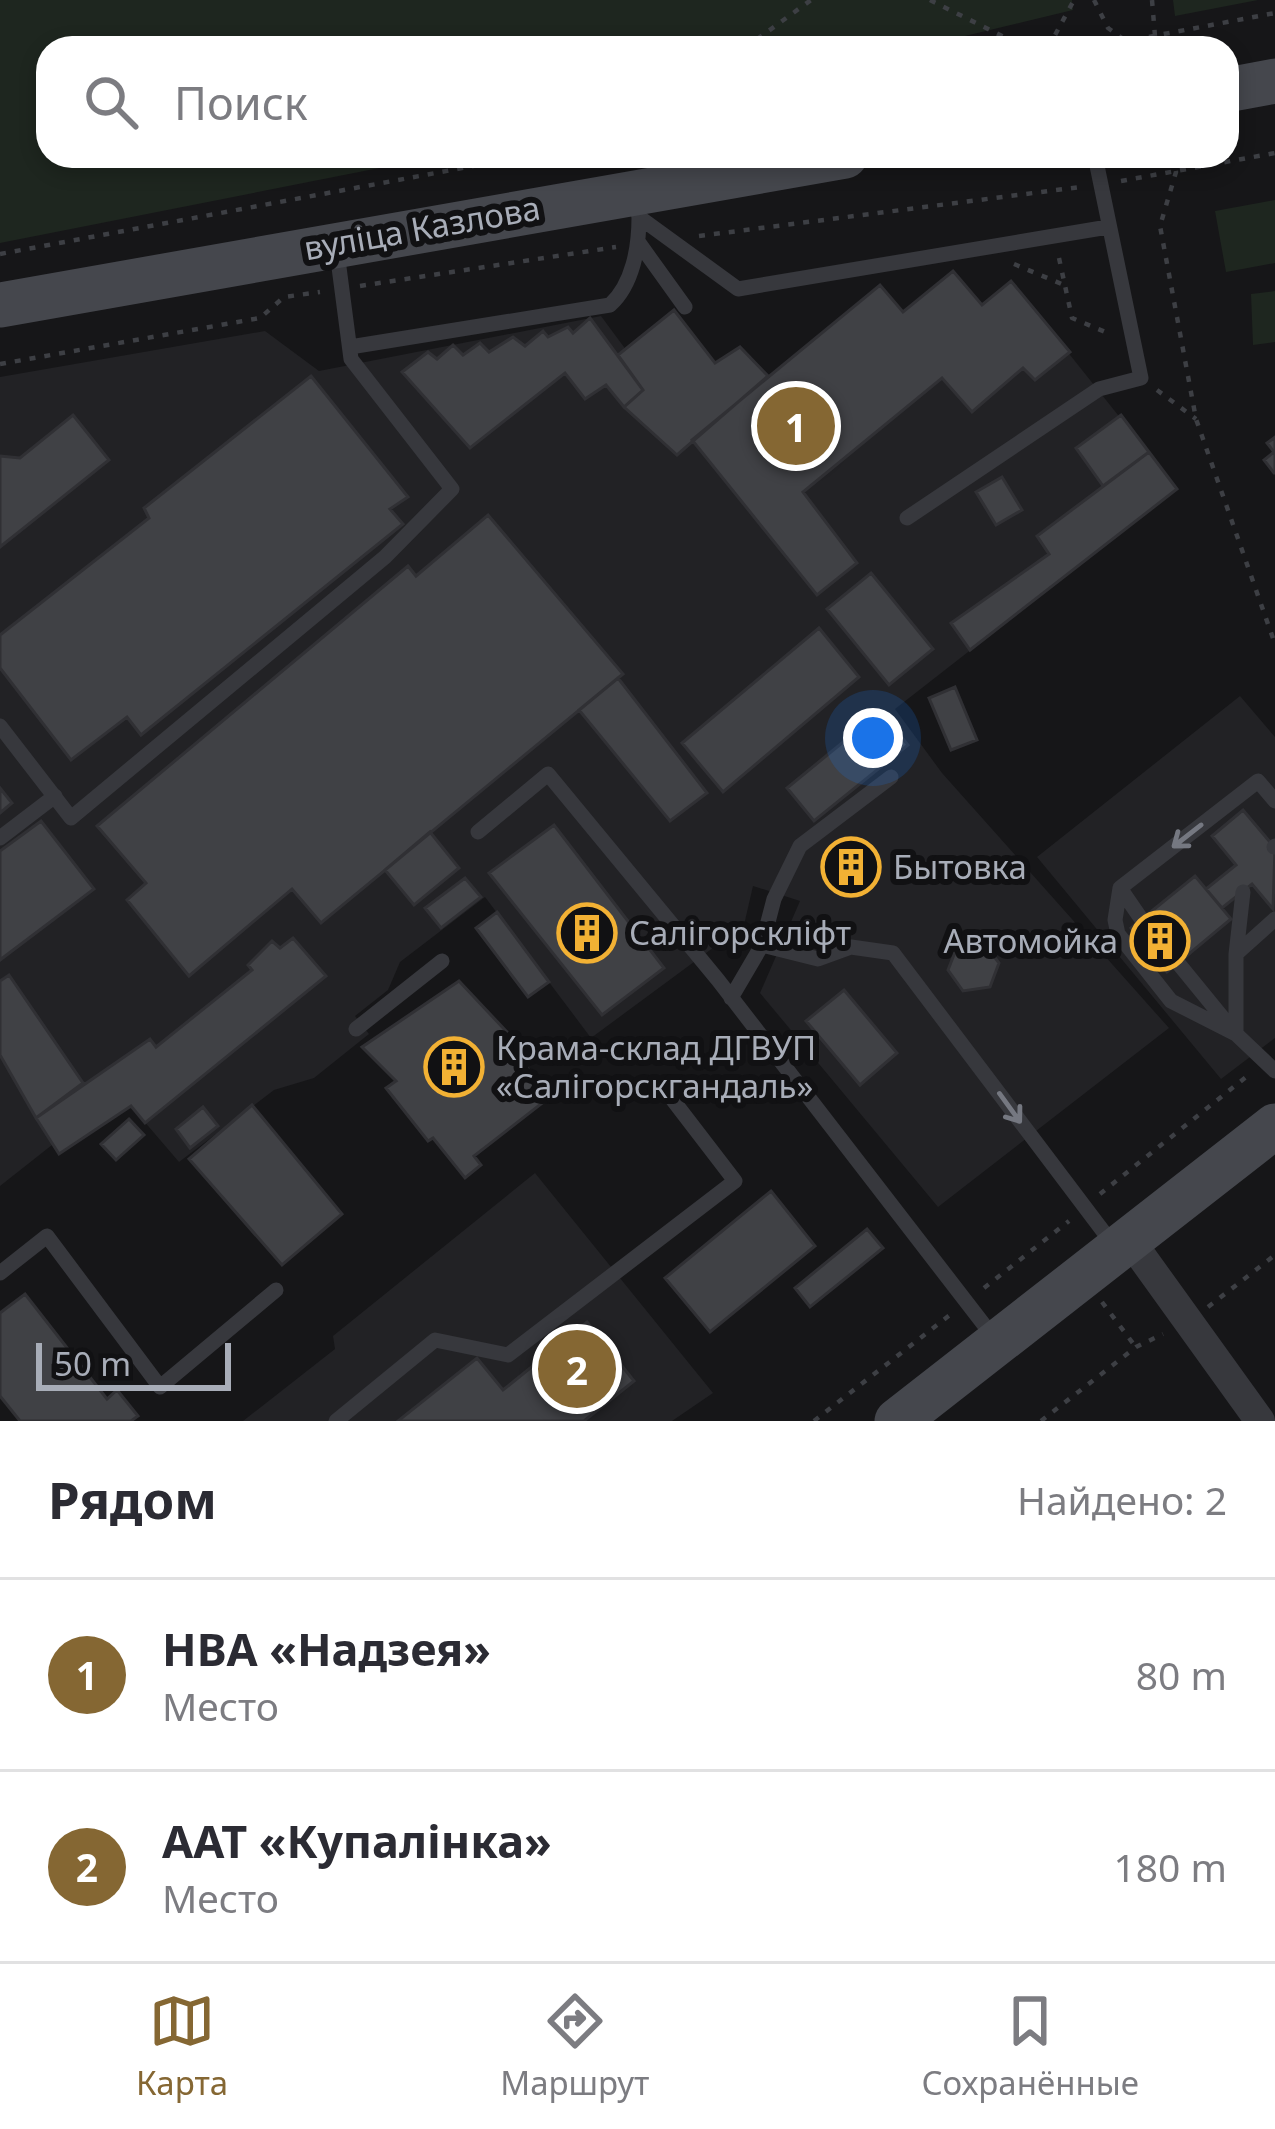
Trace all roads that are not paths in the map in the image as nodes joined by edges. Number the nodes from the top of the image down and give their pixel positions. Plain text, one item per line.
1 (1275, 81) edge
2 (1239, 88) edge
3 (794, 168) edge
4 (1097, 168) edge
5 (636, 205) junction
6 (1108, 227) junction
7 (336, 243) junction
8 (639, 243) junction
9 (0, 305) edge
10 (685, 308) dead end
11 (350, 347) junction
12 (907, 518) dead end
13 (0, 726) edge
14 (891, 776) dead end
15 (55, 796) junction
16 (1275, 801) edge
17 (478, 832) dead end
18 (0, 838) edge
19 (1120, 888) junction
20 (1243, 892) dead end
21 (1142, 920) dead end
22 (1275, 920) edge
23 (761, 945) junction
24 (1236, 954) junction
25 (442, 961) dead end
26 (1178, 963) dead end
27 (731, 998) junction
28 (356, 1029) dead end
29 (1236, 1034) junction
30 (1271, 1066) edge
31 (669, 1095) dead end
32 (1275, 1126) edge
33 (1123, 1244) junction
34 (0, 1273) edge
35 (276, 1290) dead end
36 (997, 1342) junction
37 (337, 1421) edge
38 (897, 1421) edge
39 (1260, 1421) edge

1 - 2 main road
3 - 5 main road, вуліца Казлова
4 - 6 lane
5 - 6 lane
5 - 7 main road, вуліца Казлова
5 - 8 lane
6 - 12 lane
7 - 9 main road, вуліца Казлова
7 - 11 lane
8 - 10 lane
8 - 11 lane
11 - 15 lane
13 - 15 lane
14 - 23 lane
15 - 18 lane
16 -> 19 lane
17 - 27 lane
19 - 21 lane
19 - 29 lane
20 - 24 lane
22 - 24 lane
23 - 27 lane
23 -> 33 lane
24 - 29 lane
25 - 28 lane
26 - 29 lane
27 - 36 lane
29 - 30 lane
31 - 37 lane
32 - 33 main road
33 - 36 main road
33 - 39 street
34 - 35 lane
36 - 38 main road

